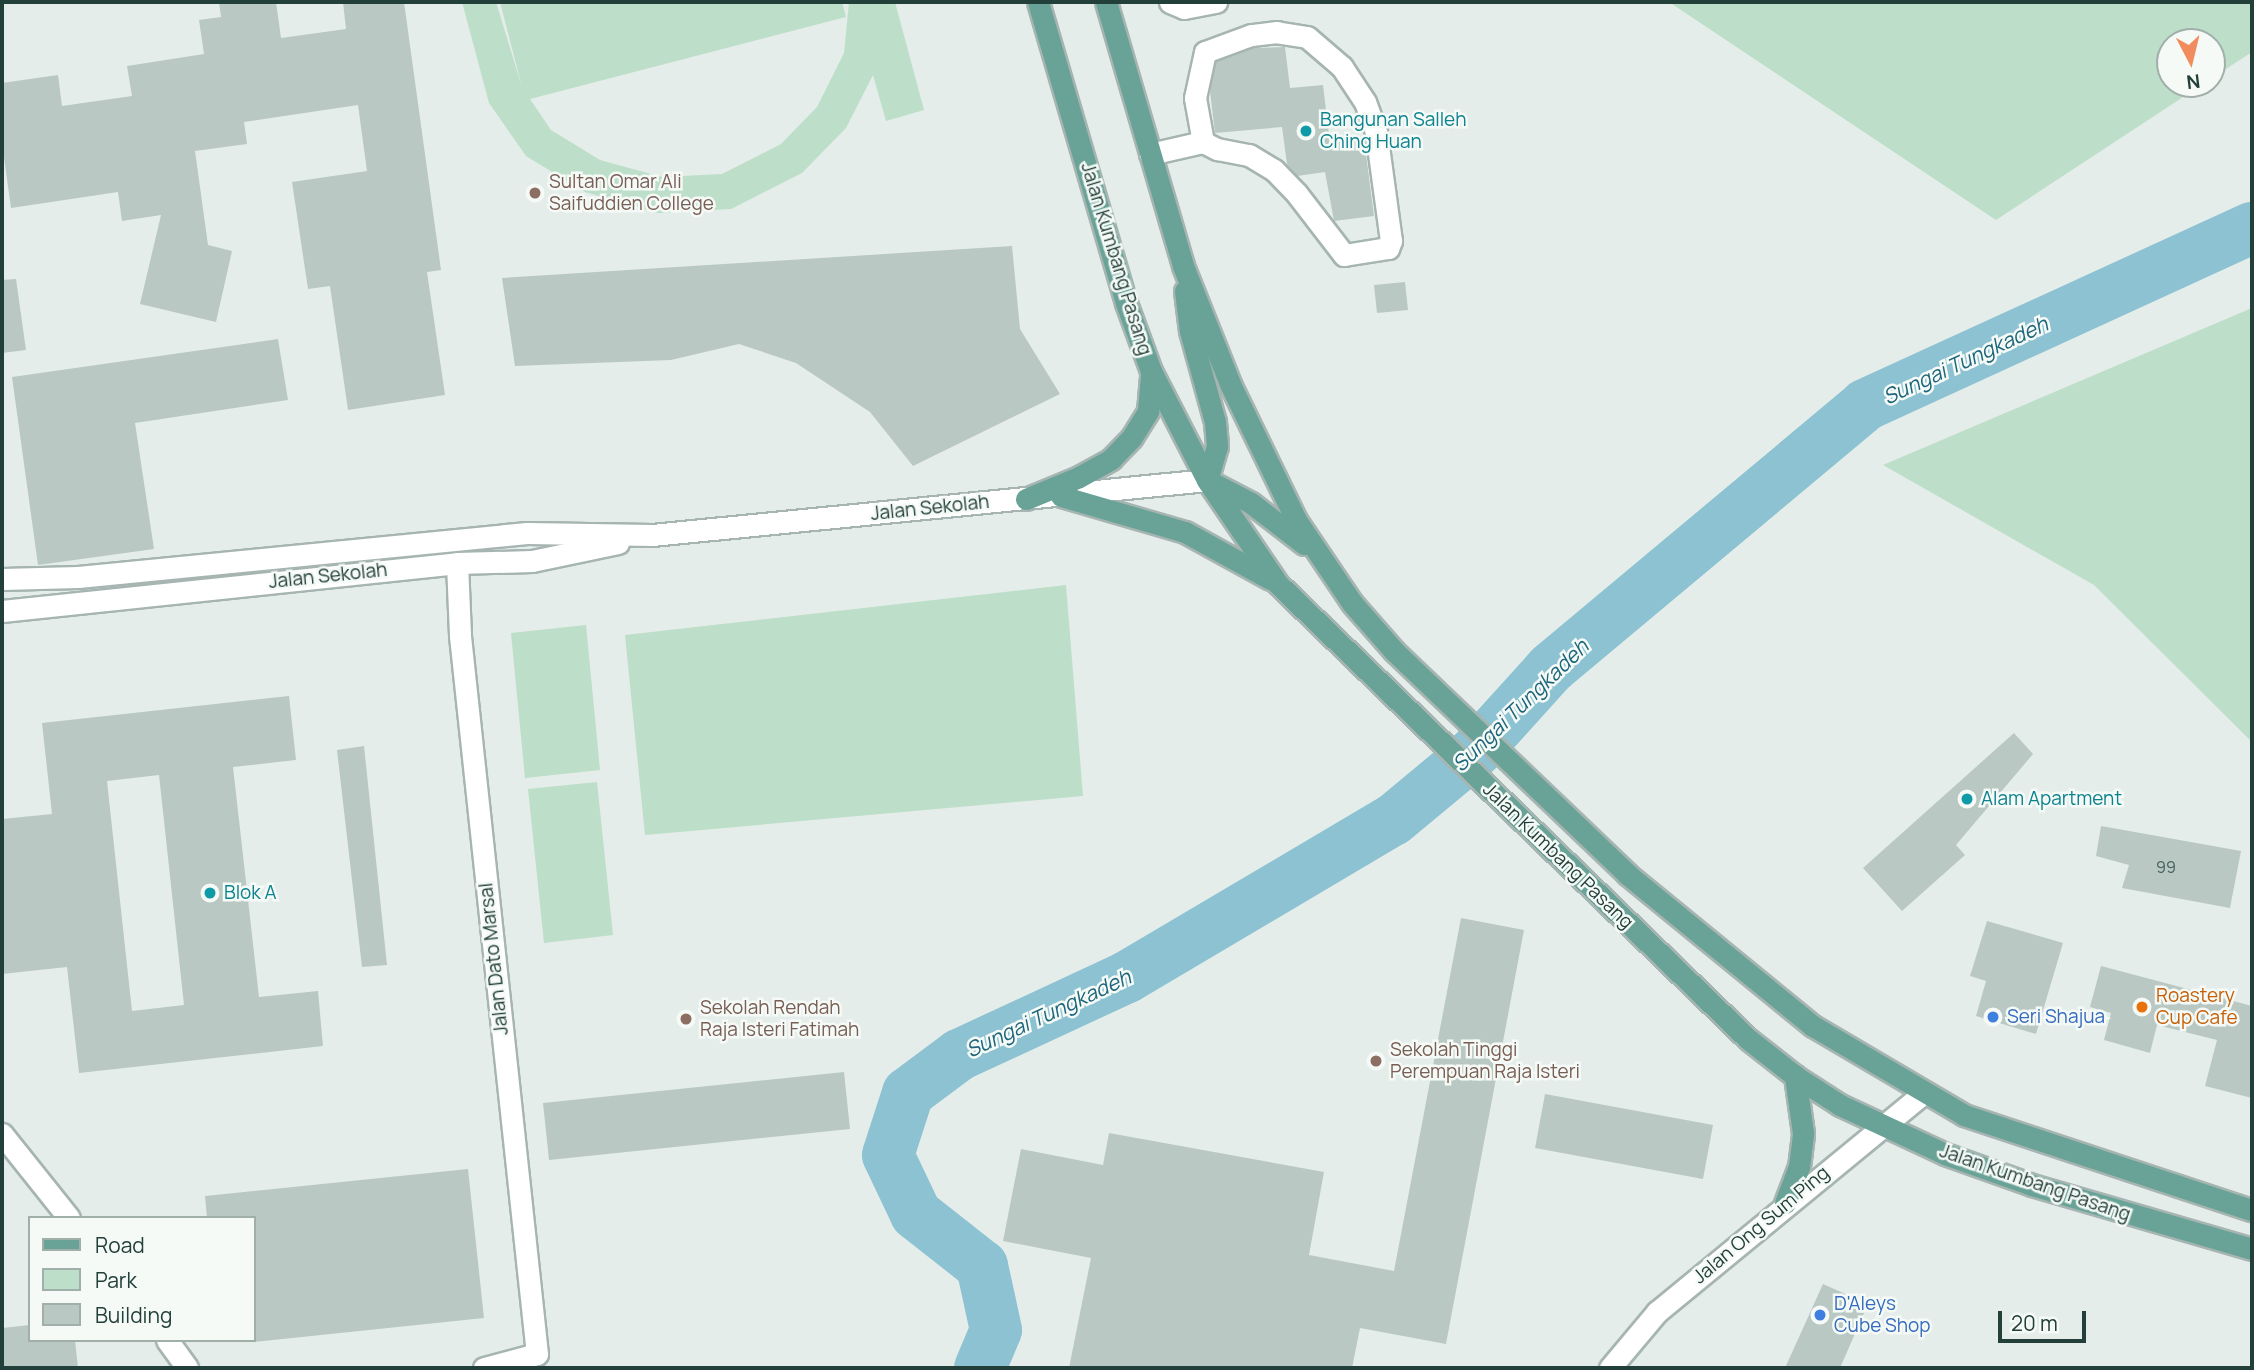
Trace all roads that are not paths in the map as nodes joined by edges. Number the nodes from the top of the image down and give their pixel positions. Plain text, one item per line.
1 (1038, 2) edge
2 (1106, 2) edge
3 (1170, 2) edge
4 (1216, 2) edge
5 (1203, 142) junction
6 (1150, 154) junction
7 (1183, 266) junction
8 (1151, 371) junction
9 (1207, 480) junction
10 (1061, 496) junction
11 (1026, 499) junction
12 (652, 535) junction
13 (1321, 561) junction
14 (457, 563) junction
15 (2, 579) edge
16 (1278, 584) junction
17 (2, 611) edge
18 (1796, 1076) junction
19 (1924, 1093) junction
20 (1882, 1126) junction
21 (2, 1134) edge
22 (1785, 1203) junction
23 (2252, 1210) edge
24 (67, 1216) edge
25 (2252, 1249) edge
26 (168, 1342) edge
27 (187, 1368) edge
28 (484, 1368) edge
29 (1610, 1368) edge

1 - 8 main road, Jalan Kumbang Pasang
2 - 6 main road, Jalan Kumbang Pasang
3 - 4 street
5 - 5 street
5 - 6 street
6 - 7 main road, Jalan Kumbang Pasang
7 - 9 main road
7 - 13 main road, Jalan Kumbang Pasang
8 - 9 main road, Jalan Kumbang Pasang
8 - 11 main road
9 - 10 street, Jalan Sekolah
9 - 13 main road
9 - 16 main road, Jalan Kumbang Pasang
10 - 11 street, Jalan Sekolah
10 - 16 main road
11 - 12 street, Jalan Sekolah
12 - 14 street, Jalan Sekolah
12 - 15 street, Jalan Sekolah
13 - 19 main road, Jalan Kumbang Pasang
14 - 17 street, Jalan Sekolah
14 - 28 street, Jalan Dato Marsal
16 - 18 main road, Jalan Kumbang Pasang
18 - 20 main road, Jalan Kumbang Pasang
18 - 22 main road
19 - 20 street, Jalan Ong Sum Ping
19 - 23 main road, Jalan Kumbang Pasang
20 - 22 street, Jalan Ong Sum Ping
20 - 25 main road, Jalan Kumbang Pasang
21 - 24 street
22 - 29 street, Jalan Ong Sum Ping
26 - 27 street

